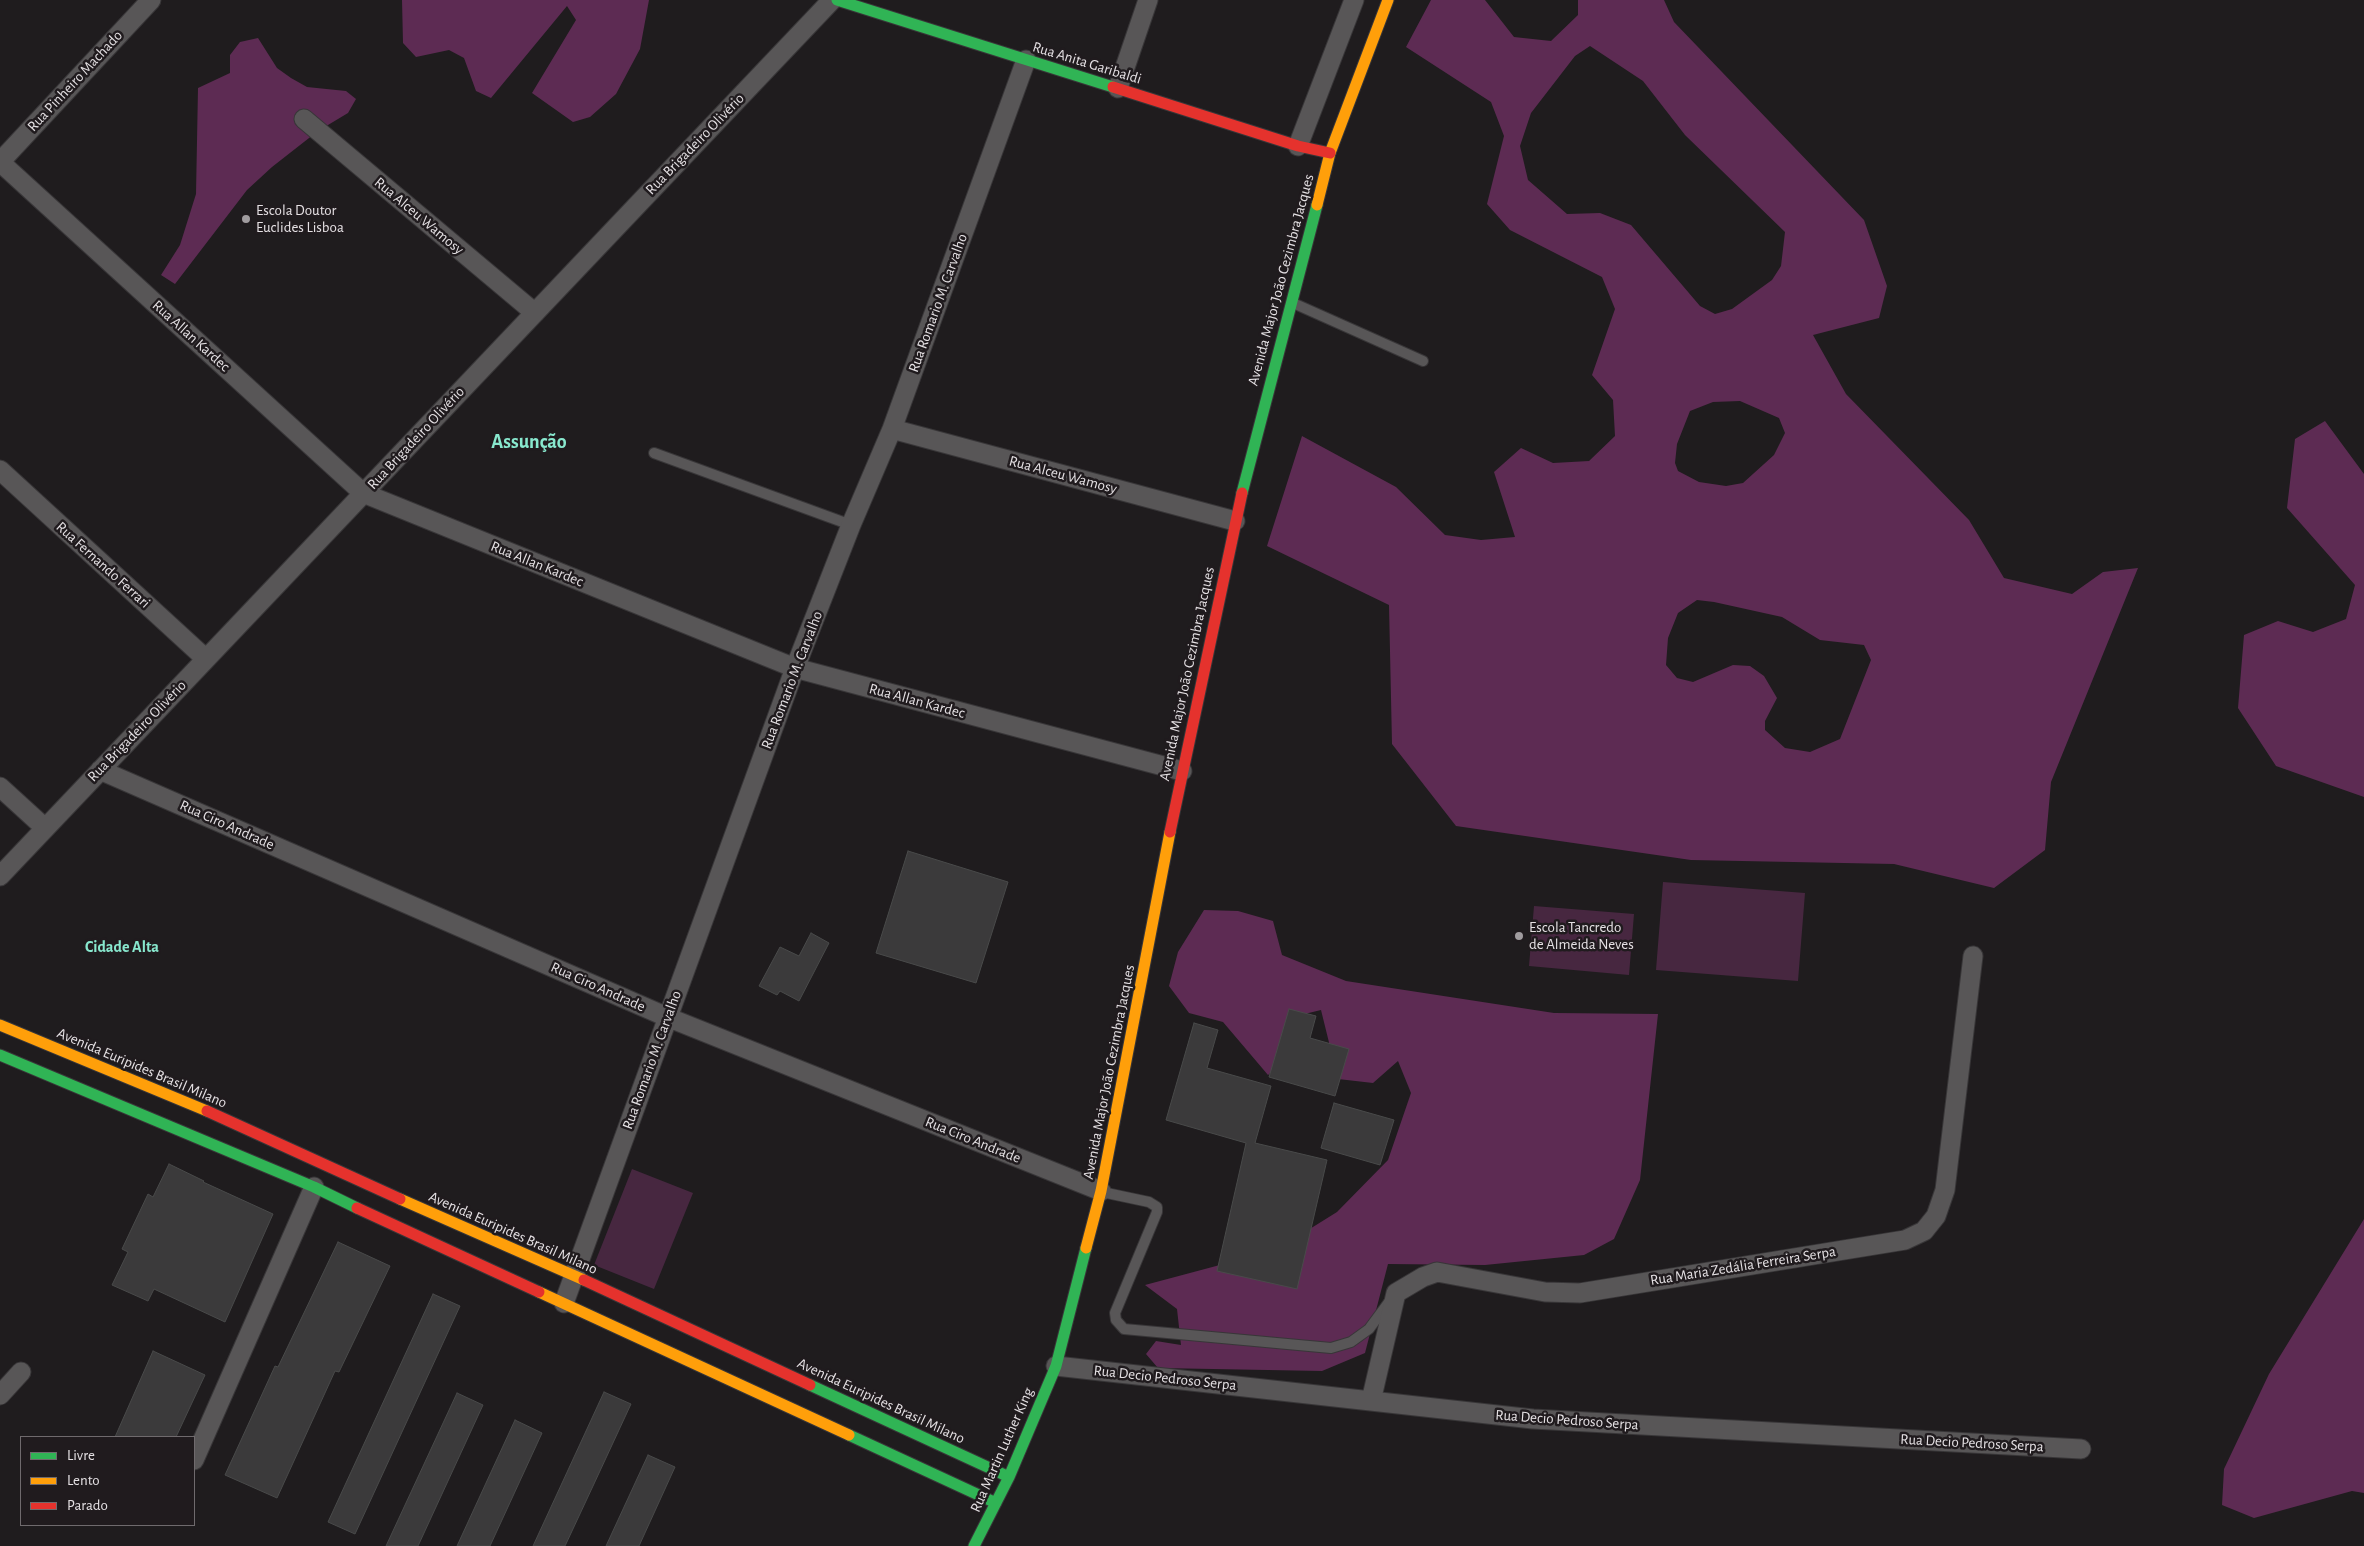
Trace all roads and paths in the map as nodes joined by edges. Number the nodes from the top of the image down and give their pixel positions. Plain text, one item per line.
1 (151, 0) edge
2 (832, 0) edge
3 (837, 0) edge
4 (1148, 0) edge
5 (1354, 0) edge
6 (1388, 0) edge
7 (1026, 60) junction
8 (1118, 88) junction
9 (304, 119) dead end
10 (1298, 146) junction
11 (1330, 152) junction
12 (0, 162) edge
13 (1290, 301) junction
14 (535, 313) junction
15 (1423, 361) dead end
16 (892, 429) junction
17 (654, 453) dead end
18 (0, 470) edge
19 (363, 494) junction
20 (1235, 521) junction
21 (851, 525) junction
22 (206, 659) junction
23 (795, 668) junction
24 (100, 770) junction
25 (1182, 771) junction
26 (0, 787) edge
27 (45, 828) junction
28 (0, 876) edge
29 (1973, 956) dead end
30 (667, 1017) junction
31 (0, 1025) edge
32 (0, 1055) edge
33 (195, 1121) junction
34 (314, 1187) junction
35 (1101, 1192) junction
36 (456, 1240) junction
37 (575, 1276) junction
38 (1396, 1293) junction
39 (564, 1302) junction
40 (651, 1327) junction
41 (1056, 1366) junction
42 (21, 1372) dead end
43 (0, 1395) edge
44 (1371, 1401) junction
45 (834, 1412) junction
46 (2081, 1449) dead end
47 (195, 1458) edge
48 (1009, 1477) junction
49 (996, 1503) junction
50 (974, 1546) edge

1 - 12 street, Rua Pinheiro Machado
2 - 14 street, Rua Brigadeiro Olivério
3 - 7 main road, Rua Anita Garibaldi
4 - 8 street
5 - 10 street
6 - 11 main road, Avenida Major João Cezimbra Jacques
7 - 8 main road, Rua Anita Garibaldi
7 - 16 street, Rua Romario M. Carvalho
8 - 10 main road, Rua Anita Garibaldi
9 - 14 street, Rua Alceu Wamosy
10 - 11 main road, Rua Anita Garibaldi
11 - 13 main road, Avenida Major João Cezimbra Jacques
12 - 19 street, Rua Allan Kardec
13 - 15 lane
13 - 20 main road, Avenida Major João Cezimbra Jacques
14 - 19 street, Rua Brigadeiro Olivério
16 - 20 street, Rua Alceu Wamosy
16 - 21 street, Rua Romario M. Carvalho
17 - 21 lane
18 - 22 street, Rua Fernando Ferrari
19 - 22 street, Rua Brigadeiro Olivério
19 - 23 street, Rua Allan Kardec
20 - 25 main road, Avenida Major João Cezimbra Jacques
21 - 23 street, Rua Romario M. Carvalho
22 - 24 street, Rua Brigadeiro Olivério
23 - 25 street, Rua Allan Kardec
23 - 30 street, Rua Romario M. Carvalho
24 - 27 street, Rua Brigadeiro Olivério
24 - 30 street, Rua Ciro Andrade
25 - 35 main road, Avenida Major João Cezimbra Jacques
26 - 27 street
27 - 28 street, Rua Brigadeiro Olivério
29 - 38 street, Rua Maria Zedália Ferreira Serpa
30 - 35 street, Rua Ciro Andrade
30 - 37 street, Rua Romario M. Carvalho
31 - 33 main road, Avenida Euripides Brasil Milano
32 - 33 main road, Avenida Euripides Brasil Milano
33 - 34 main road, Avenida Euripides Brasil Milano
33 - 36 main road, Avenida Euripides Brasil Milano
34 - 36 main road, Avenida Euripides Brasil Milano
34 - 47 street
35 - 38 lane
35 - 41 main road, Avenida Major João Cezimbra Jacques
36 - 37 main road, Avenida Euripides Brasil Milano
36 - 39 main road, Avenida Euripides Brasil Milano
37 - 39 street, Rua Romario M. Carvalho
37 - 40 main road, Avenida Euripides Brasil Milano
38 - 44 street
39 - 40 main road, Avenida Euripides Brasil Milano
40 - 45 main road, Avenida Euripides Brasil Milano
40 - 45 main road, Avenida Euripides Brasil Milano
41 - 44 street, Rua Decio Pedroso Serpa
41 - 48 main road, Rua Martin Luther King
42 - 43 street
44 - 46 street, Rua Decio Pedroso Serpa
45 - 48 main road, Avenida Euripides Brasil Milano
45 - 49 main road, Avenida Euripides Brasil Milano
48 - 49 main road, Rua Martin Luther King
49 - 50 main road, Rua Martin Luther King

